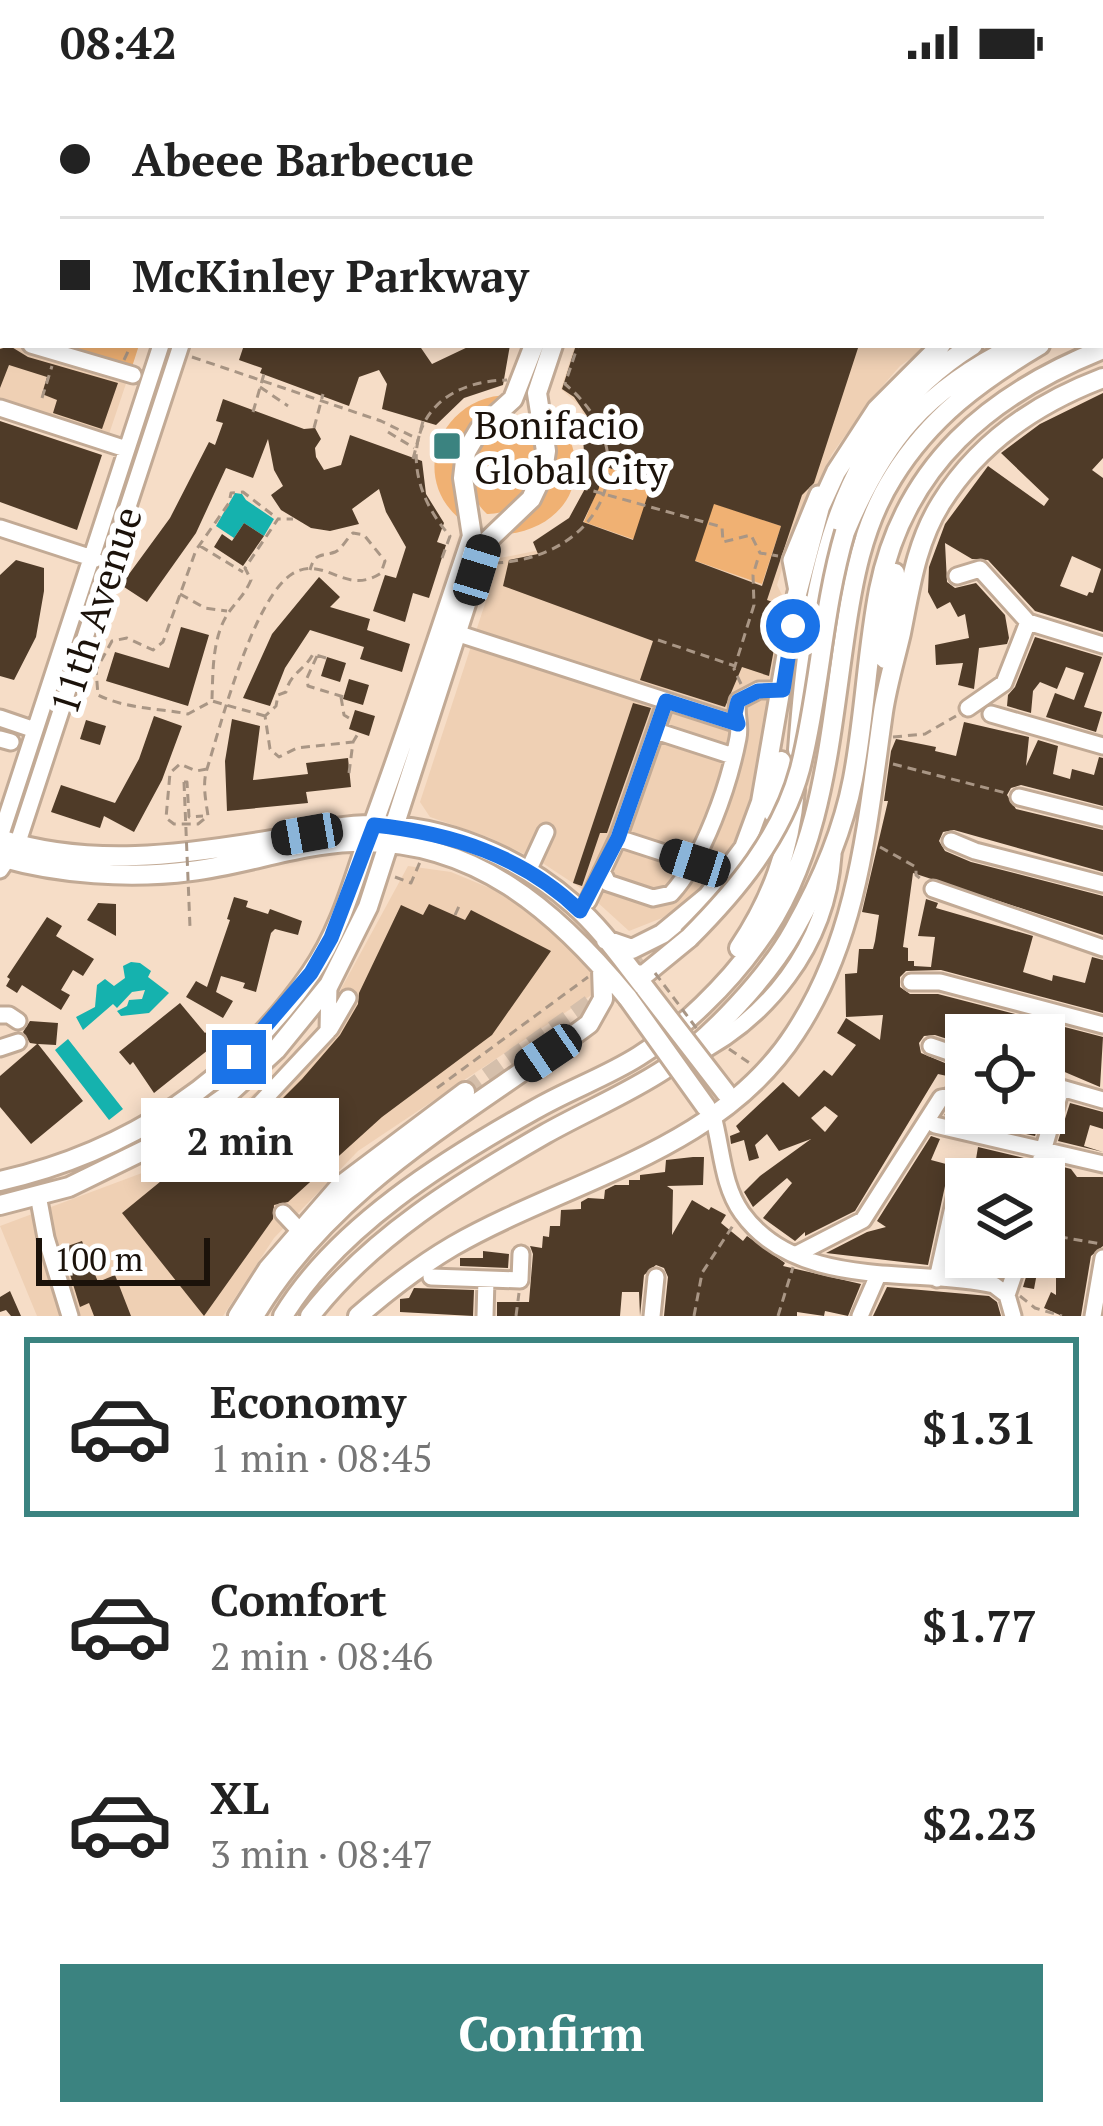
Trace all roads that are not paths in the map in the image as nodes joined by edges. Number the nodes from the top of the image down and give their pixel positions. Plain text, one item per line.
1 (160, 348) edge
2 (534, 348) edge
3 (552, 348) edge
4 (933, 348) edge
5 (969, 348) edge
6 (1012, 348) edge
7 (1035, 348) edge
8 (57, 349) edge
9 (180, 349) edge
10 (1103, 349) edge
11 (133, 375) dead end
12 (1103, 378) edge
13 (0, 407) edge
14 (498, 412) junction
15 (541, 426) junction
16 (855, 439) junction
17 (126, 449) junction
18 (916, 493) junction
19 (468, 504) junction
20 (512, 517) junction
21 (0, 528) edge
22 (91, 558) junction
23 (110, 564) junction
24 (957, 575) dead end
25 (797, 594) junction
26 (1028, 622) junction
27 (449, 631) junction
28 (1103, 645) edge
29 (783, 690) junction
30 (666, 701) junction
31 (968, 708) road end
32 (883, 712) junction
33 (991, 714) dead end
34 (0, 718) edge
35 (738, 724) junction
36 (35, 730) junction
37 (656, 731) junction
38 (1103, 746) edge
39 (733, 756) junction
40 (1019, 797) road end
41 (773, 813) dead end
42 (1103, 818) edge
43 (542, 831) dead end
44 (381, 835) junction
45 (618, 838) junction
46 (951, 841) dead end
47 (5, 852) edge
48 (695, 863) junction
49 (525, 869) junction
50 (605, 877) junction
51 (1103, 884) edge
52 (933, 889) road end
53 (584, 906) junction
54 (606, 940) junction
55 (1103, 948) edge
56 (595, 970) junction
57 (911, 982) dead end
58 (641, 984) junction
59 (329, 985) junction
60 (348, 998) dead end
61 (694, 1010) junction
62 (0, 1015) edge
63 (18, 1021) dead end
64 (1103, 1025) edge
65 (328, 1031) junction
66 (18, 1042) dead end
67 (931, 1046) dead end
68 (0, 1048) edge
69 (945, 1052) edge
70 (1065, 1090) edge
71 (465, 1092) tunnel mouth
72 (945, 1097) edge
73 (729, 1098) junction
74 (1103, 1100) edge
75 (710, 1111) junction
76 (935, 1125) dead end
77 (1049, 1134) edge
78 (158, 1144) junction
79 (1045, 1148) junction
80 (1042, 1158) edge
81 (1103, 1164) edge
82 (0, 1181) edge
83 (38, 1196) junction
84 (0, 1205) edge
85 (284, 1214) dead end
86 (299, 1230) junction
87 (945, 1242) edge
88 (520, 1254) dead end
89 (797, 1254) junction
90 (1103, 1258) edge
91 (878, 1275) junction
92 (431, 1277) dead end
93 (656, 1277) dead end
94 (1013, 1278) edge
95 (486, 1279) junction
96 (937, 1280) junction
97 (1007, 1294) junction
98 (70, 1316) edge
99 (238, 1316) edge
100 (254, 1316) edge
101 (283, 1316) edge
102 (310, 1316) edge
103 (358, 1316) edge
104 (485, 1316) edge
105 (652, 1316) edge
106 (860, 1316) edge
107 (1013, 1316) edge
108 (1093, 1316) edge

1 - 17 street, 11th Avenue
2 - 14 main road
3 - 15 main road
4 - 16 main road
5 - 61 main road
6 - 58 main road, bridge
7 - 61 main road
8 - 11 street
9 - 23 street, 11th Avenue
10 - 18 main road
12 - 32 main road
13 - 17 street
14 - 15 main road
14 - 19 main road
15 - 20 main road
16 - 25 main road
16 - 25 street
17 - 22 street, 11th Avenue
18 - 32 main road
18 - 102 main road
19 - 20 main road
19 - 27 main road
20 - 27 main road
21 - 22 street
22 - 23 street
22 - 36 street, 11th Avenue
23 - 47 street, 11th Avenue
24 - 26 street
25 - 29 main road
26 - 28 street
26 - 31 street
27 - 30 street
27 - 44 main road
29 - 35 street
29 - 41 main road
29 - 54 main road
30 - 35 street
30 - 37 street
32 - 73 main road
33 - 38 street
34 - 36 street
35 - 39 street
36 - 47 street, 11th Avenue
37 - 39 street
37 - 45 street
39 - 48 street
40 - 42 street
43 - 49 street
44 - 47 main road
44 - 49 main road
44 - 56 main road
44 - 59 main road
44 - 82 main road
45 - 48 street
45 - 50 street
46 - 51 street
48 - 50 street
49 - 53 main road
50 - 53 street
52 - 55 street
53 - 54 main road
54 - 58 main road
56 - 58 main road
56 - 100 main road
57 - 64 street
58 - 73 main road, bridge
58 - 75 main road, bridge
59 - 65 street
59 - 78 main road
60 - 65 street
61 - 101 main road
62 - 63 street
65 - 78 street
66 - 68 street
67 - 69 street
70 - 74 street
71 - 86 main road
72 - 89 street
73 - 75 main road
75 - 89 street
75 - 103 main road
76 - 79 street
77 - 79 street
78 - 83 main road
79 - 80 street
79 - 81 street
83 - 84 main road
83 - 98 street
85 - 86 street
86 - 99 main road
87 - 96 street
88 - 95 street
89 - 91 street
90 - 108 street
91 - 96 street
91 - 106 street
92 - 95 street
93 - 105 street
94 - 97 street
95 - 104 street
96 - 97 street
97 - 107 street

